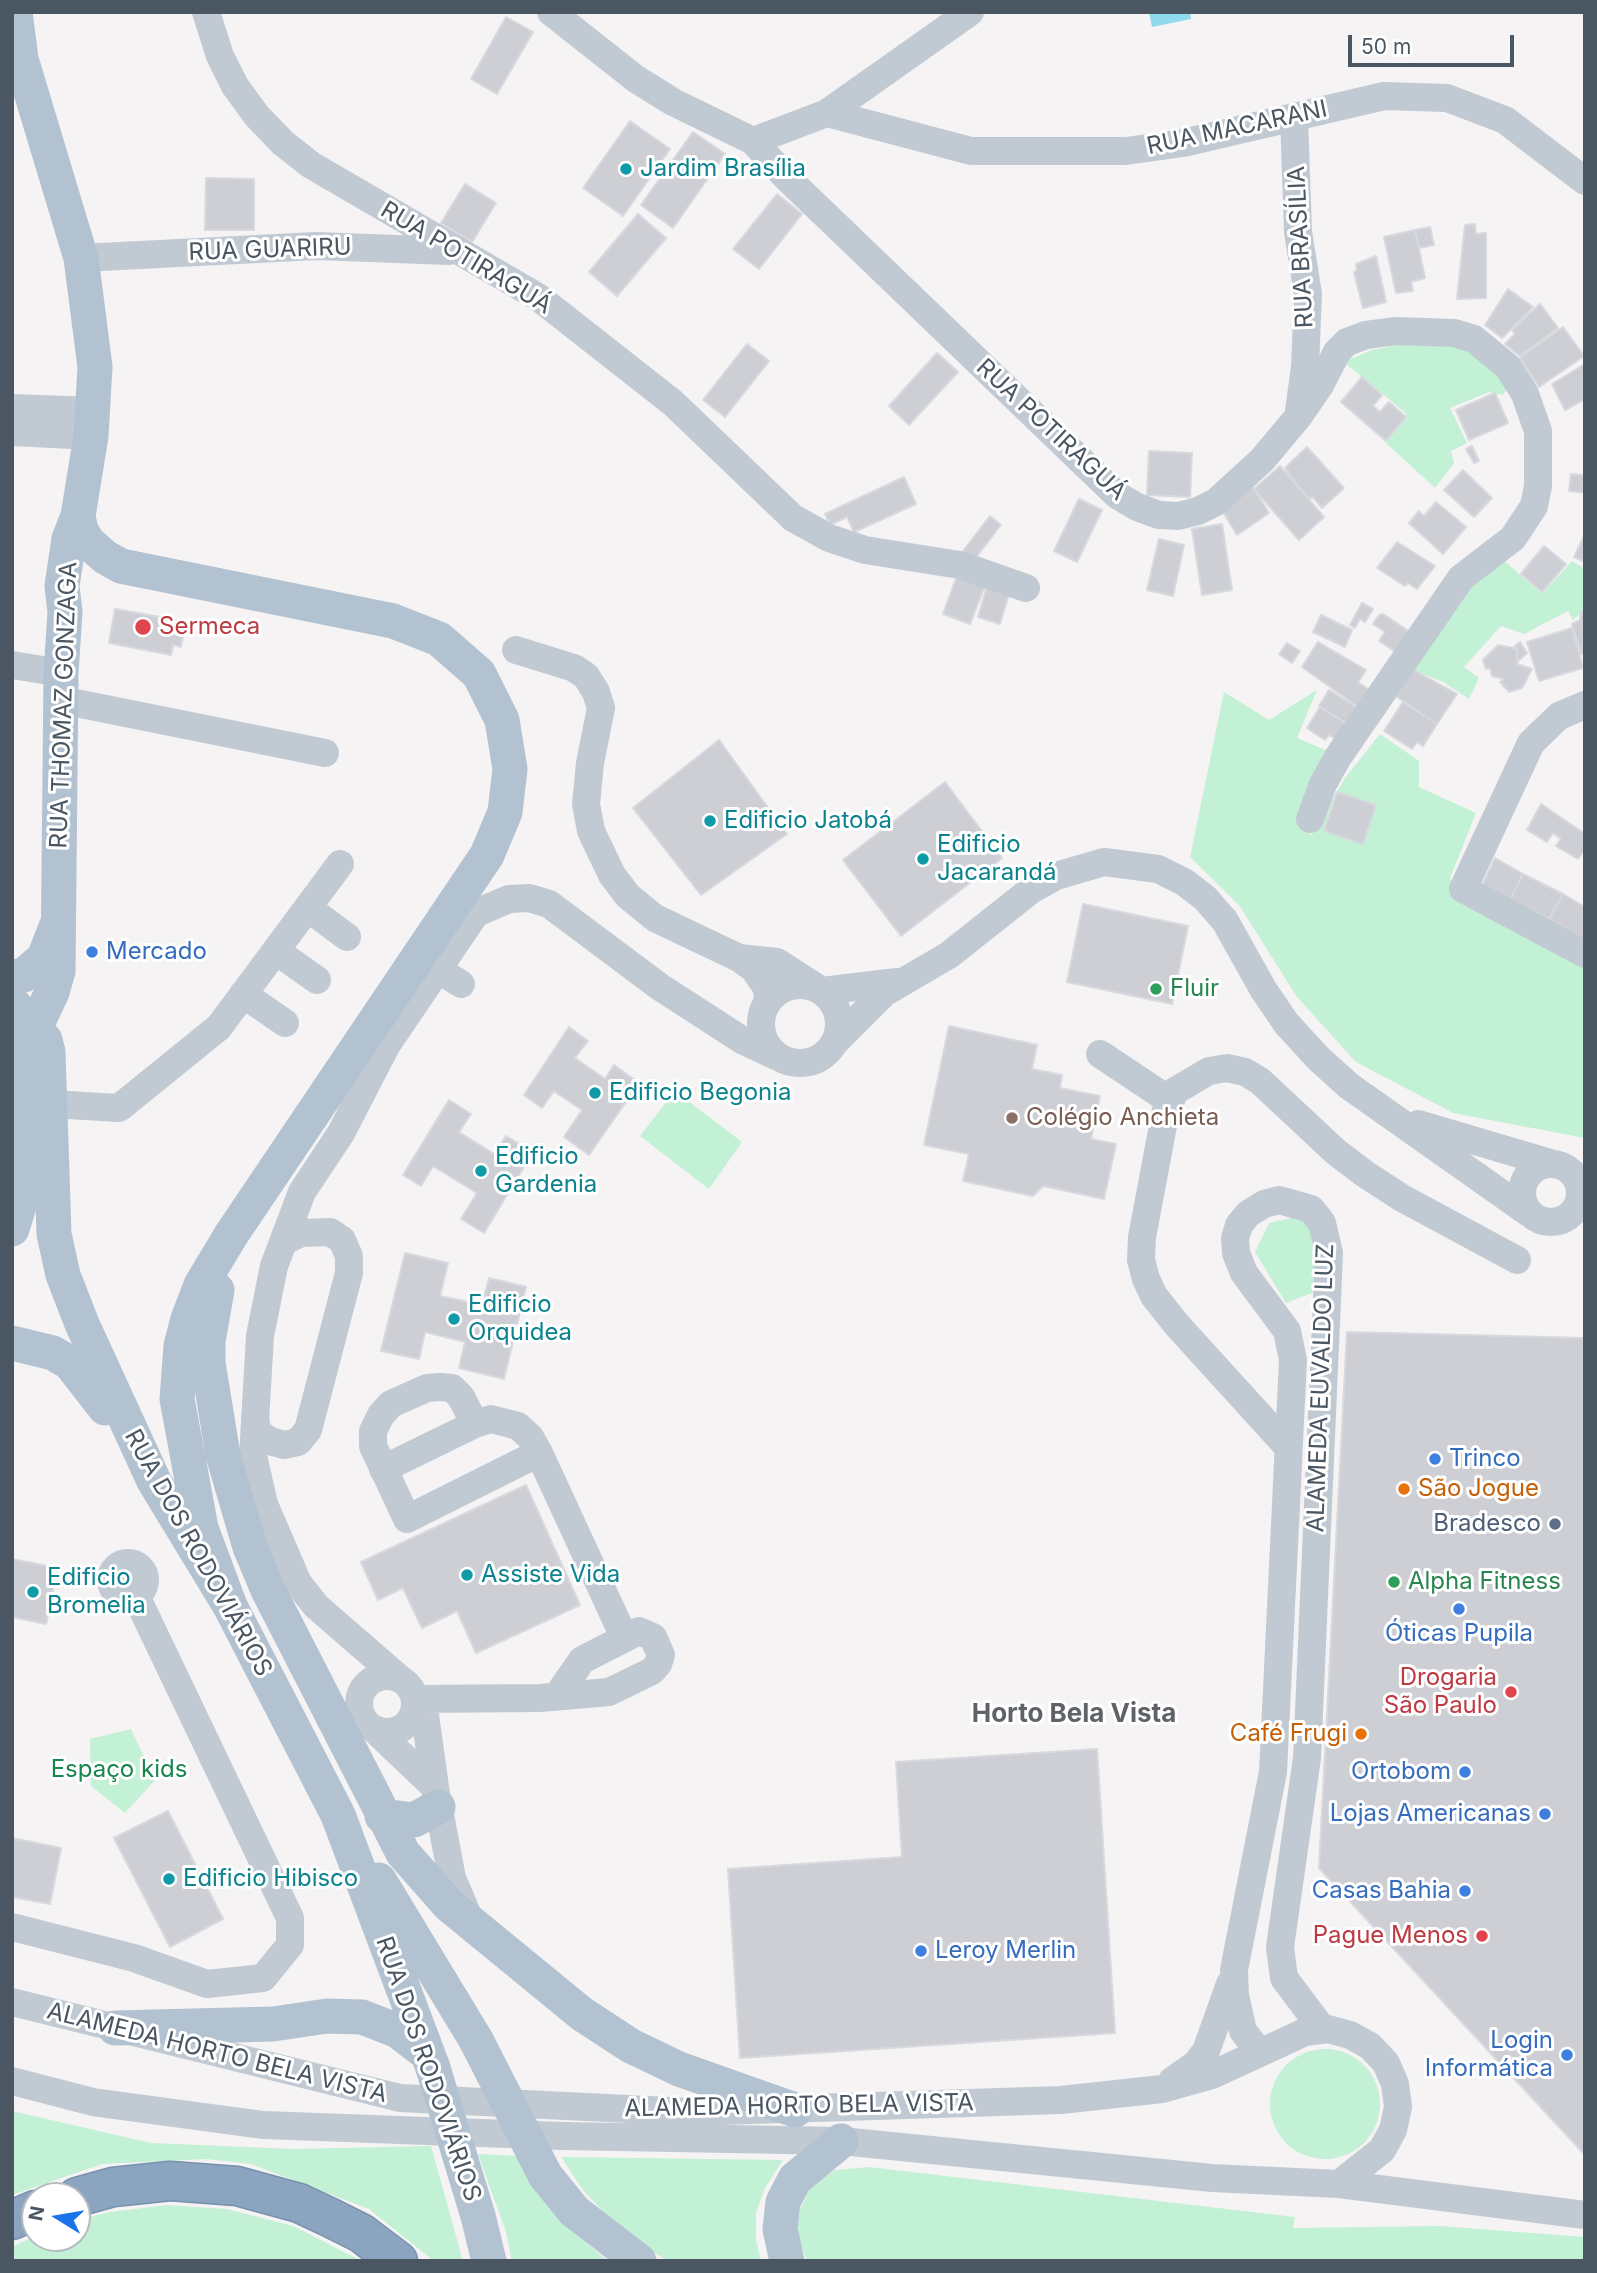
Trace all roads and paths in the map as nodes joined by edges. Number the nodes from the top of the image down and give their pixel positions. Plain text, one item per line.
1 (15, 12) edge
2 (206, 12) edge
3 (551, 12) edge
4 (970, 12) edge
5 (18, 69) edge
6 (827, 113) junction
7 (1294, 117) junction
8 (753, 141) junction
9 (1585, 181) edge
10 (458, 252) junction
11 (81, 258) junction
12 (12, 408) edge
13 (1298, 417) junction
14 (92, 423) junction
15 (12, 432) edge
16 (78, 516) junction
17 (121, 566) junction
18 (1026, 588) dead end
19 (65, 612) junction
20 (516, 650) dead end
21 (12, 665) edge
22 (61, 686) junction
23 (1585, 705) edge
24 (325, 753) dead end
25 (1310, 819) dead end
26 (340, 864) dead end
27 (307, 908) junction
28 (59, 913) junction
29 (347, 937) dead end
30 (276, 951) junction
31 (1585, 954) edge
32 (739, 958) junction
33 (437, 969) junction
34 (12, 977) edge
35 (317, 979) dead end
36 (904, 980) junction
37 (461, 984) dead end
38 (820, 990) junction
39 (243, 994) junction
40 (768, 1001) junction
41 (24, 1015) edge
42 (285, 1023) dead end
43 (836, 1041) junction
44 (1100, 1054) dead end
45 (776, 1056) junction
46 (27, 1095) edge
47 (1169, 1100) junction
48 (1392, 1116) junction
49 (1565, 1166) edge
50 (1537, 1217) junction
51 (1585, 1225) edge
52 (12, 1229) edge
53 (230, 1235) junction
54 (284, 1241) junction
55 (1517, 1260) dead end
56 (12, 1343) edge
57 (255, 1405) junction
58 (475, 1424) junction
59 (1288, 1447) junction
60 (539, 1453) junction
61 (383, 1469) junction
62 (154, 1481) junction
63 (136, 1596) dead end
64 (230, 1606) junction
65 (624, 1637) junction
66 (268, 1680) junction
67 (407, 1688) junction
68 (557, 1696) junction
69 (337, 1722) junction
70 (374, 1729) junction
71 (437, 1797) junction
72 (338, 1815) junction
73 (382, 1816) junction
74 (12, 1927) edge
75 (473, 1927) junction
76 (1234, 1970) junction
77 (12, 2002) edge
78 (115, 2028) junction
79 (1322, 2029) junction
80 (1259, 2052) junction
81 (430, 2061) junction
82 (12, 2081) edge
83 (1162, 2089) junction
84 (795, 2110) junction
85 (841, 2141) junction
86 (1339, 2184) junction
87 (91, 2193) edge
88 (1585, 2215) edge
89 (398, 2261) edge
90 (489, 2261) edge
91 (639, 2261) edge
92 (787, 2261) edge

1 - 5 main road, RUA THOMAZ GONZAGA
2 - 10 street, RUA POTIRAGUÁ
3 - 8 street, RUA POTIRAGUÁ
4 - 6 street
5 - 11 main road, RUA THOMAZ GONZAGA
6 - 7 street, RUA MACARANI
6 - 8 street
7 - 9 street, RUA MACARANI
7 - 13 street, RUA BRASÍLIA
8 - 13 street, RUA POTIRAGUÁ
10 - 11 street, RUA GUARIRU
10 - 18 street, RUA POTIRAGUÁ
11 - 14 main road, RUA THOMAZ GONZAGA
12 - 14 street
13 - 25 street, RUA POTIRAGUÁ
14 - 15 street
14 - 16 main road, RUA THOMAZ GONZAGA
16 - 17 main road
16 - 19 main road, RUA THOMAZ GONZAGA
17 - 19 main road
17 - 53 main road
19 - 22 main road, RUA THOMAZ GONZAGA
20 - 32 street
21 - 22 street
22 - 24 street
22 - 28 main road, RUA THOMAZ GONZAGA
23 - 31 street
26 - 27 street
27 - 29 street
27 - 30 street
28 - 34 main road
28 - 41 main road, RUA THOMAZ GONZAGA
30 - 35 street
30 - 39 street
32 - 38 street
32 - 40 street
33 - 37 street
33 - 45 street
33 - 54 street
36 - 38 street
36 - 43 street
36 - 48 street
38 - 40 street
38 - 43 street
39 - 42 street
39 - 46 street
40 - 45 street
41 - 46 main road, RUA DOS RODOVIÁRIOS
43 - 45 street
44 - 47 street
46 - 52 main road, RUA DOS RODOVIÁRIOS
46 - 62 main road, RUA DOS RODOVIÁRIOS
47 - 55 street
47 - 59 street
48 - 49 street
48 - 50 street
49 - 50 street
49 - 50 street
50 - 51 street
53 - 64 main road
53 - 69 main road
54 - 57 street
54 - 57 street
56 - 62 main road
57 - 67 street
58 - 60 street
58 - 61 street
58 - 61 street
59 - 76 street, ALAMEDA EUVALDO LUZ
59 - 79 street, ALAMEDA EUVALDO LUZ
60 - 61 street
60 - 65 street
62 - 64 main road, RUA DOS RODOVIÁRIOS
63 - 74 street
64 - 66 main road, RUA DOS RODOVIÁRIOS
65 - 68 street
65 - 68 street
66 - 69 main road
66 - 72 main road, RUA DOS RODOVIÁRIOS
67 - 68 street
67 - 70 street
67 - 70 street
67 - 71 street
69 - 73 main road
70 - 71 street
71 - 73 main road
71 - 75 street
72 - 81 main road, RUA DOS RODOVIÁRIOS
72 - 91 main road, bridge
73 - 75 main road
75 - 84 main road
76 - 80 street, ALAMEDA EUVALDO LUZ
76 - 83 street
77 - 78 street, ALAMEDA HORTO BELA VISTA
78 - 81 main road
78 - 84 street, ALAMEDA HORTO BELA VISTA
79 - 80 street, ALAMEDA HORTO BELA VISTA
79 - 86 street
80 - 83 street, ALAMEDA HORTO BELA VISTA
81 - 90 main road, RUA DOS RODOVIÁRIOS, bridge
82 - 85 street, ALAMEDA HORTO BELA VISTA
83 - 84 street, ALAMEDA HORTO BELA VISTA
85 - 86 street, ALAMEDA HORTO BELA VISTA
85 - 92 main road
86 - 88 street, ALAMEDA HORTO BELA VISTA
87 - 89 highway

